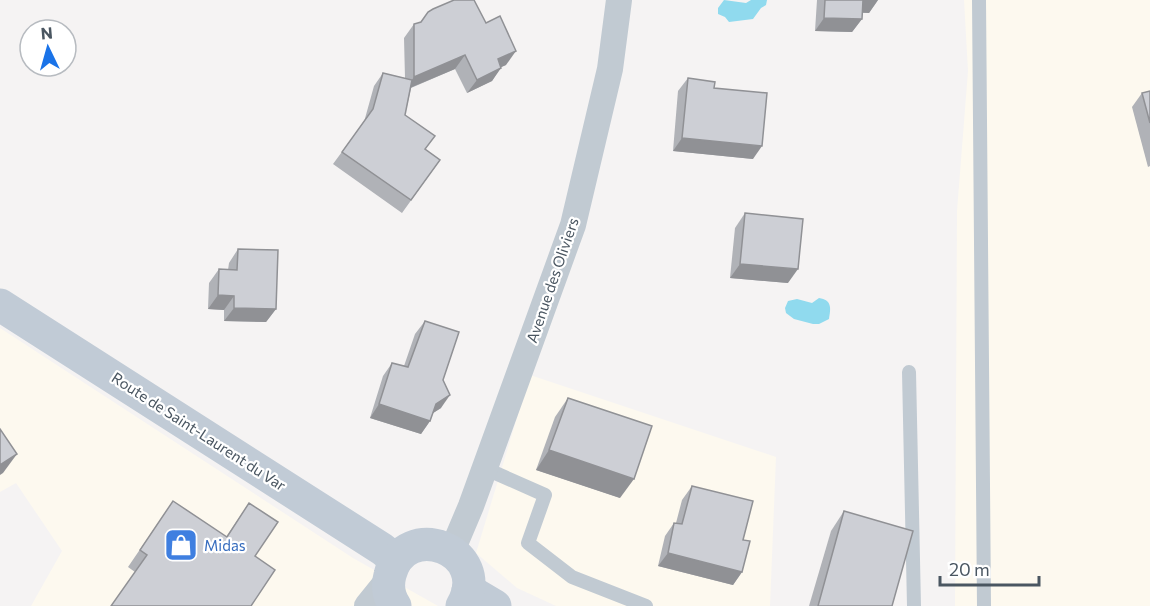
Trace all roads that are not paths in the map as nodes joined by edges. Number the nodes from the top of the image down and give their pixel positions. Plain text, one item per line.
1 (619, 0) edge
2 (979, 0) edge
3 (0, 305) edge
4 (909, 372) dead end
5 (484, 468) junction
6 (452, 551) junction
7 (393, 582) edge
8 (475, 601) edge
9 (367, 606) edge
10 (645, 606) edge
11 (914, 606) edge
12 (984, 606) edge

1 - 5 street, Avenue des Oliviers
2 - 12 lane
3 - 7 main road, Route de Saint-Laurent du Var
4 - 11 lane
5 - 6 street, Avenue des Oliviers
5 - 10 lane
6 - 7 main road
6 - 8 main road
7 - 9 street

